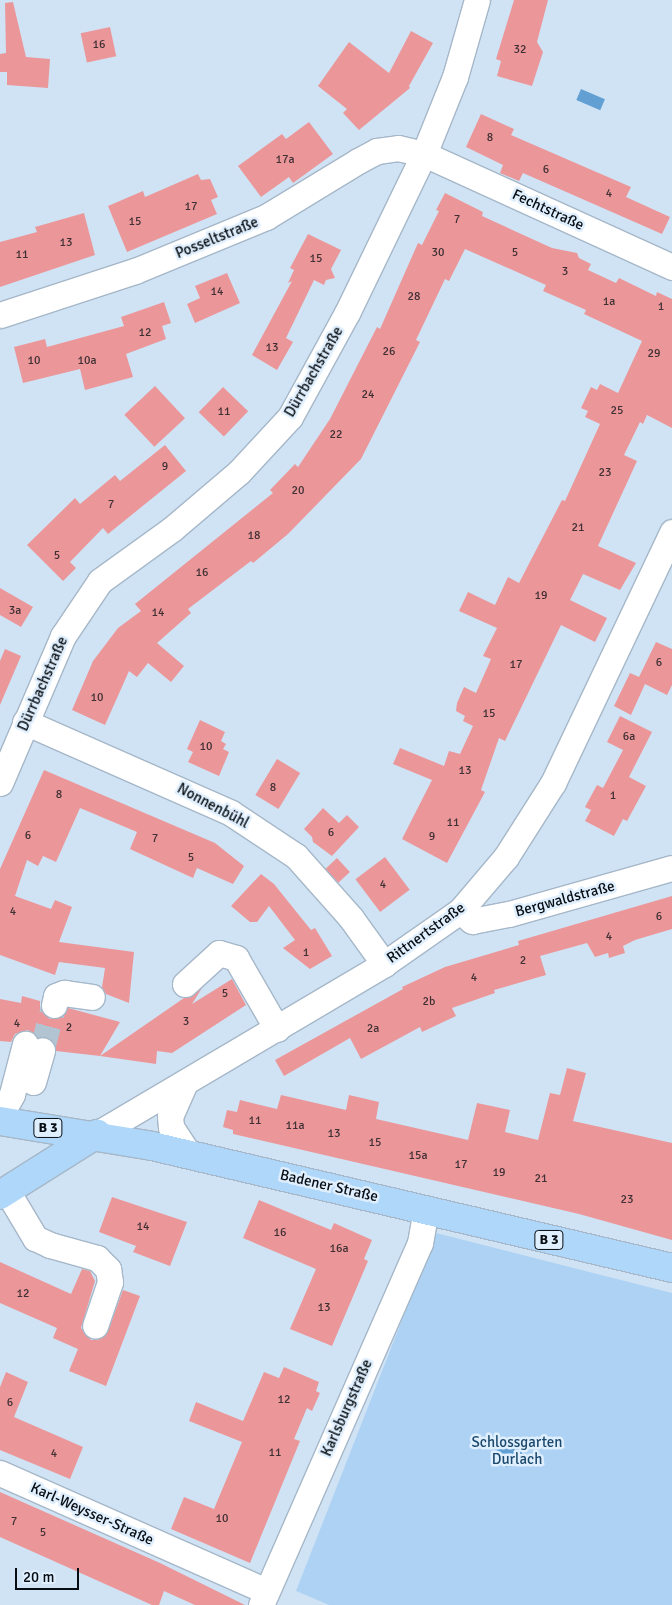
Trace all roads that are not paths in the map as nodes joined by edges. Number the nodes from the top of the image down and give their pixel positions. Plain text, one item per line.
1 (478, 0) edge
2 (424, 154) junction
3 (672, 267) edge
4 (0, 315) edge
5 (672, 532) edge
6 (25, 722) junction
7 (0, 783) edge
8 (672, 868) edge
9 (460, 912) junction
10 (384, 964) junction
11 (185, 984) dead end
12 (92, 997) dead end
13 (54, 1005) tunnel mouth
14 (277, 1029) junction
15 (184, 1085) junction
16 (3, 1120) edge
17 (97, 1134) junction
18 (189, 1155) junction
19 (4, 1193) edge
20 (426, 1209) junction
21 (672, 1268) edge
22 (96, 1326) dead end
23 (0, 1473) edge
24 (264, 1598) edge

1 - 2 street, Dürrbachstraße
2 - 3 street, Fechtstraße
2 - 4 street, Posseltstraße
2 - 6 street, Dürrbachstraße
5 - 9 street, Rittnertstraße
6 - 7 street, Dürrbachstraße
6 - 10 street, Nonnenbühl
8 - 9 street, Bergwaldstraße
9 - 10 street, Rittnertstraße
10 - 14 street, Rittnertstraße
11 - 14 street
12 - 13 street
14 - 15 street, Rittnertstraße
15 - 17 street, Rittnertstraße
15 - 18 street
16 - 16 street
16 - 17 main road, B 3
17 - 18 main road, Badener Straße / B 3
17 - 19 main road
18 - 20 main road, Badener Straße / B 3
19 - 22 street
20 - 21 main road, Badener Straße / B 3
20 - 24 street, Karlsburgstraße
23 - 24 street, Karl-Weysser-Straße

